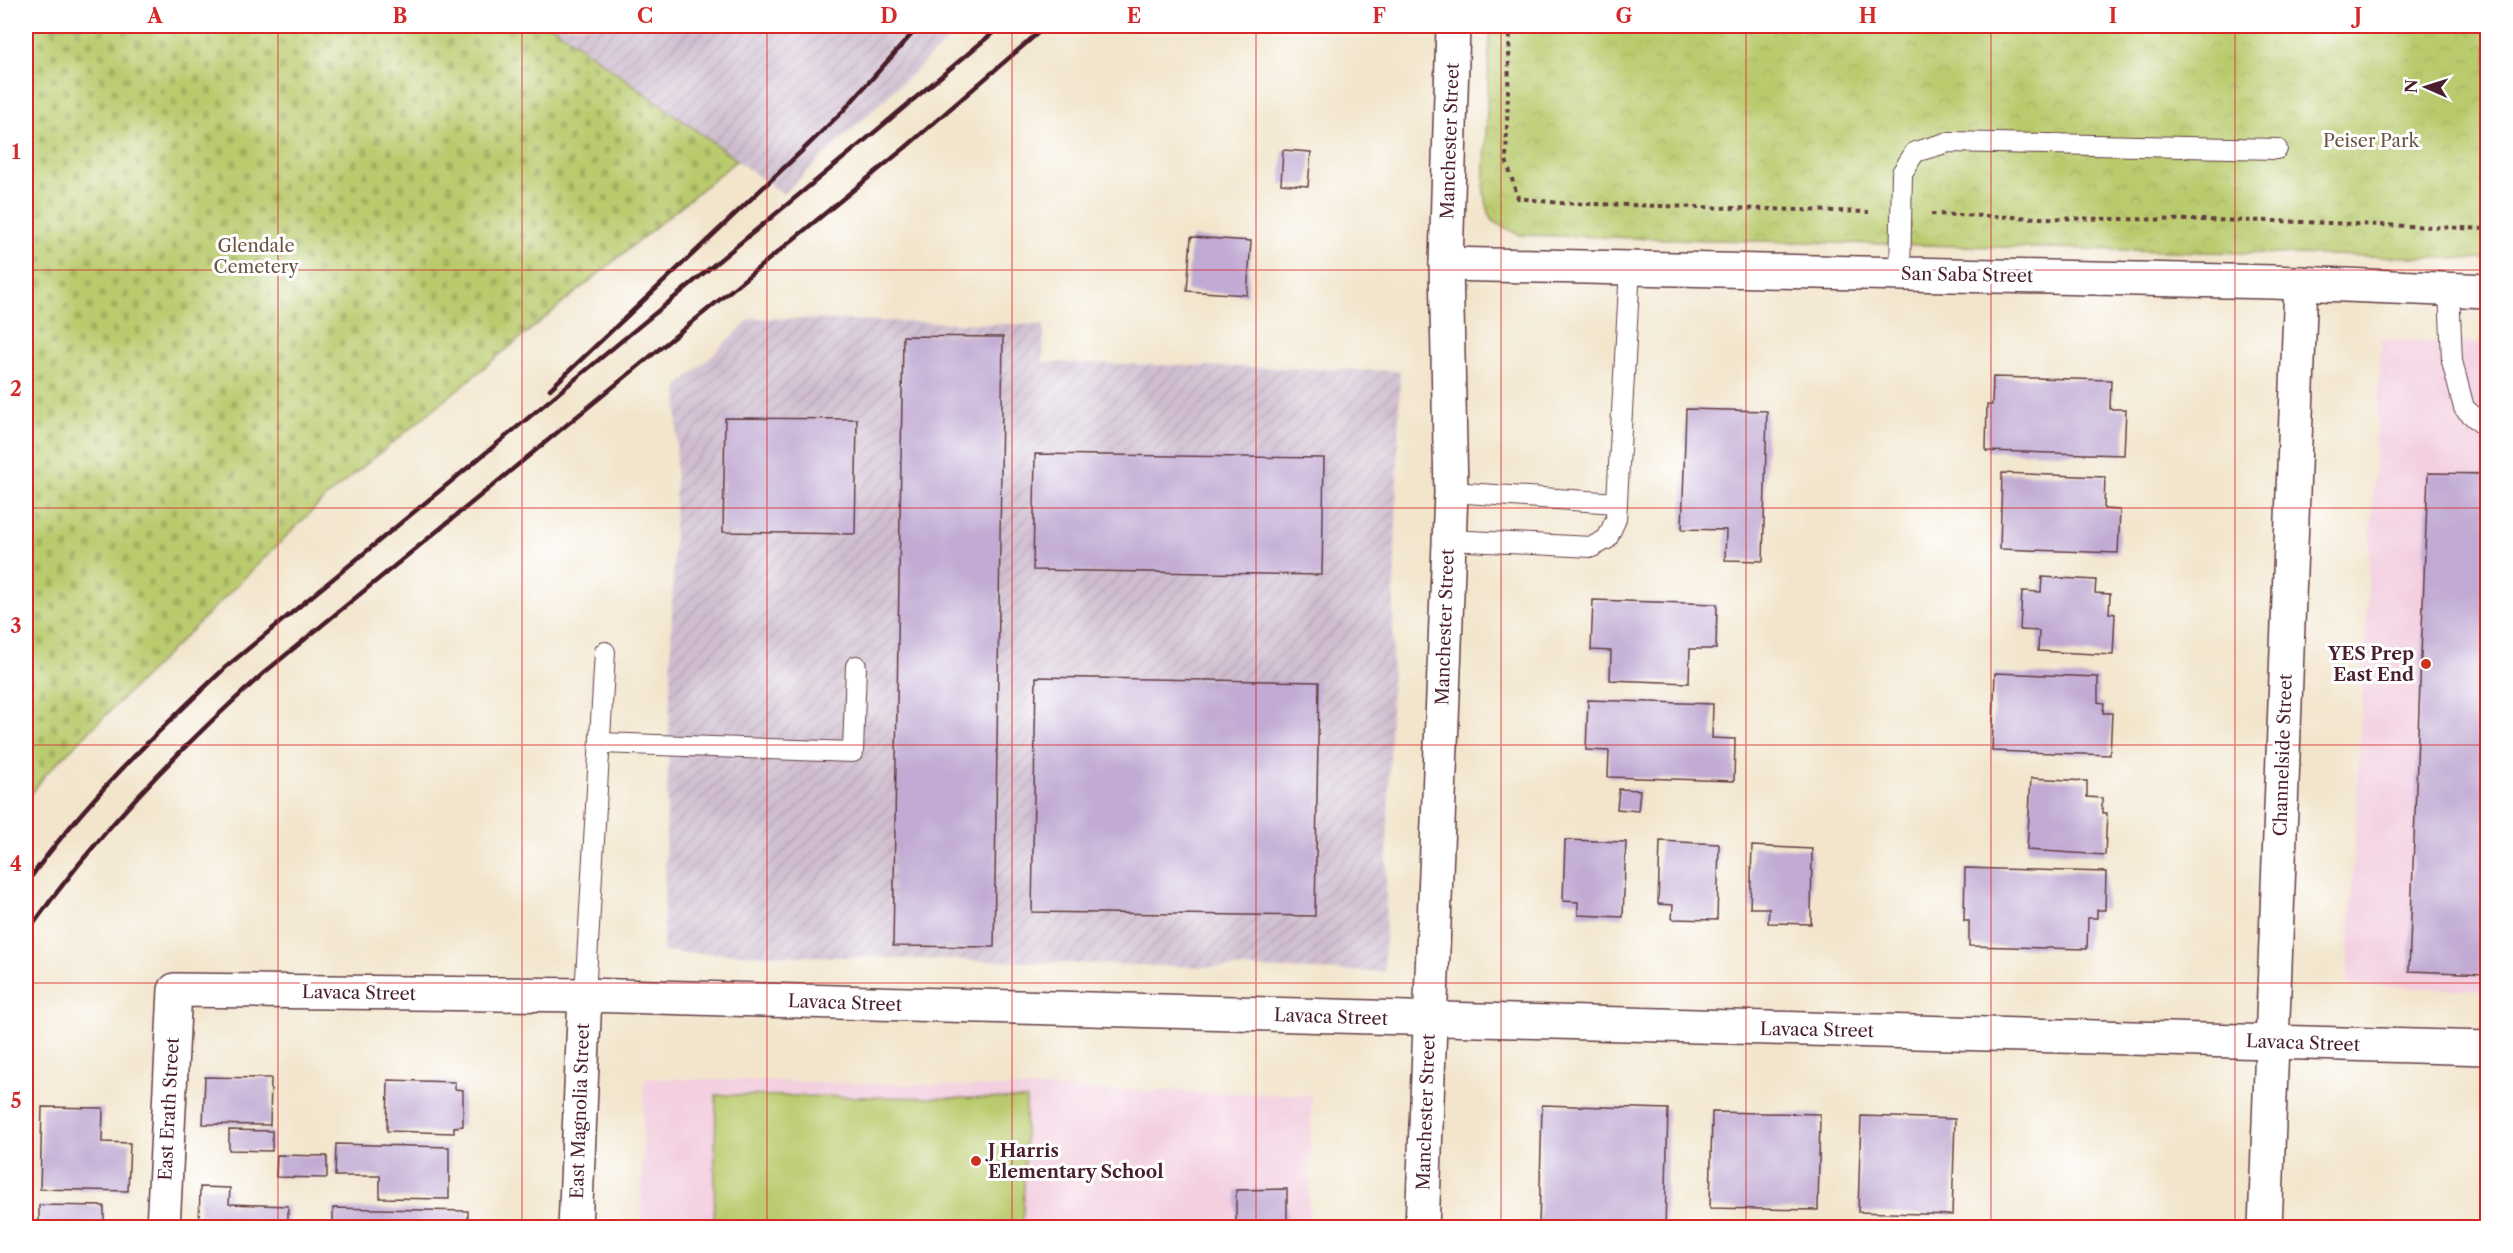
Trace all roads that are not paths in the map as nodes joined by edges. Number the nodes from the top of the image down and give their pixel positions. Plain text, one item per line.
1 (1453, 26) edge
2 (2277, 149) dead end
3 (1446, 264) junction
4 (1630, 268) junction
5 (1900, 274) junction
6 (2301, 283) junction
7 (2449, 289) junction
8 (2487, 291) edge
9 (2487, 429) edge
10 (1450, 492) junction
11 (1617, 504) junction
12 (1448, 540) junction
13 (605, 652) dead end
14 (856, 666) dead end
15 (600, 743) junction
16 (175, 990) joint
17 (585, 995) junction
18 (1430, 1020) junction
19 (2273, 1042) junction
20 (2487, 1048) edge
21 (163, 1227) edge
22 (575, 1227) edge
23 (1422, 1227) edge
24 (2265, 1227) edge

1 - 3 street, Manchester Street
2 - 5 lane
3 - 4 street, San Saba Street
3 - 10 street, Manchester Street
4 - 5 street, San Saba Street
4 - 11 lane
5 - 6 street, San Saba Street
6 - 7 street, San Saba Street
6 - 19 street, Channelside Street
7 - 8 street, San Saba Street
7 - 9 lane
10 - 11 lane
10 - 12 street, Manchester Street
11 - 12 lane
12 - 18 street, Manchester Street
13 - 15 lane
14 - 15 lane
15 - 17 lane
16 - 17 street, Lavaca Street
16 - 21 street, East Erath Street
17 - 18 street, Lavaca Street
17 - 22 street, East Magnolia Street
18 - 19 street, Lavaca Street
18 - 23 street, Manchester Street
19 - 20 street, Lavaca Street
19 - 24 street, Channelside Street

